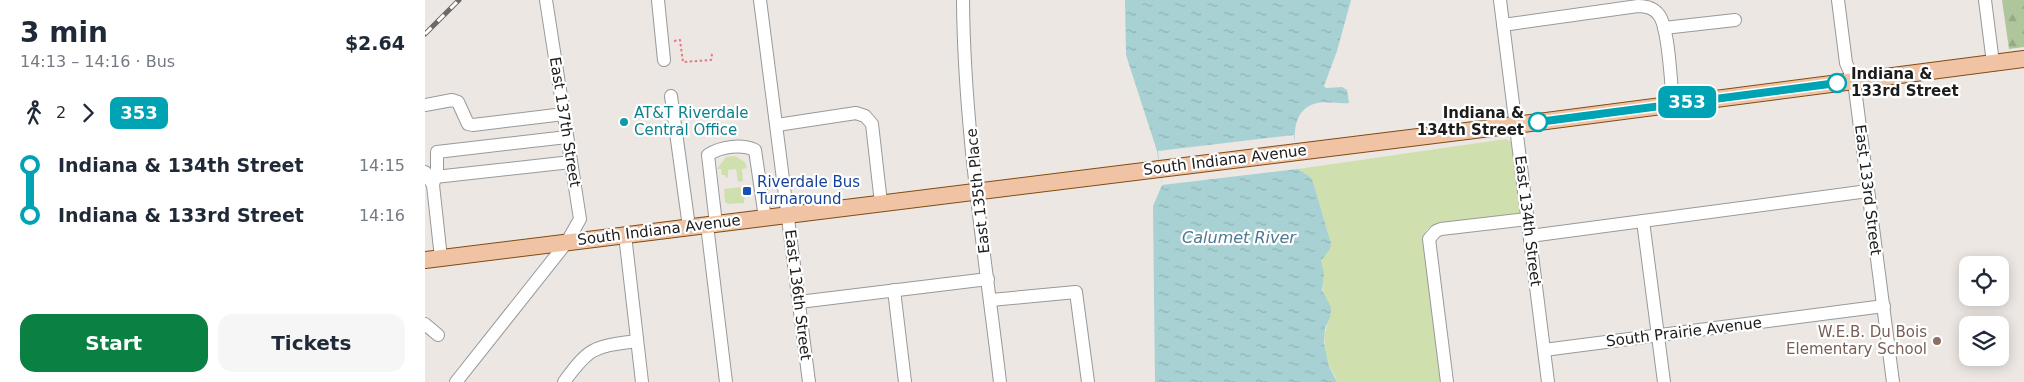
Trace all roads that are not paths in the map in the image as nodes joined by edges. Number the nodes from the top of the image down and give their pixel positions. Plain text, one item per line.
1 (546, 0) edge
2 (658, 0) edge
3 (760, 0) edge
4 (963, 0) edge
5 (1500, 0) edge
6 (1838, 0) edge
7 (1985, 0) edge
8 (1735, 20) dead end
9 (1503, 25) junction
10 (1664, 28) junction
11 (2024, 59) edge
12 (664, 60) dead end
13 (1993, 63) junction
14 (1854, 81) junction
15 (671, 96) dead end
16 (1673, 104) junction
17 (425, 105) edge
18 (564, 114) junction
19 (1515, 124) junction
20 (777, 125) junction
21 (567, 137) junction
22 (571, 162) junction
23 (431, 178) edge
24 (1869, 191) junction
25 (977, 192) junction
26 (881, 203) junction
27 (789, 215) junction
28 (765, 218) junction
29 (1527, 219) junction
30 (1643, 221) junction
31 (712, 224) junction
32 (689, 227) junction
33 (625, 235) junction
34 (1530, 236) junction
35 (567, 242) junction
36 (433, 259) edge
37 (988, 279) junction
38 (894, 290) junction
39 (991, 300) junction
40 (799, 302) junction
41 (1883, 306) junction
42 (425, 324) edge
43 (438, 335) dead end
44 (1657, 336) junction
45 (637, 340) junction
46 (1544, 350) junction
47 (455, 382) edge
48 (564, 382) edge
49 (642, 382) edge
50 (726, 382) edge
51 (809, 382) edge
52 (905, 382) edge
53 (1000, 382) edge
54 (1088, 382) edge
55 (1447, 382) edge
56 (1548, 382) edge
57 (1663, 382) edge
58 (1893, 382) edge

1 - 18 street, East 137th Street
2 - 12 street
3 - 20 street, East 136th Street
4 - 25 street, East 135th Place
5 - 9 street, East 134th Street
6 - 14 street, East 133rd Street
7 - 13 street
8 - 10 street
9 - 10 street
9 - 19 street, East 134th Street
10 - 16 street
11 - 13 main road, South Indiana Avenue
13 - 14 main road, South Indiana Avenue
14 - 16 main road, South Indiana Avenue
14 - 24 street, East 133rd Street
15 - 32 street
16 - 19 main road, South Indiana Avenue
17 - 18 street
18 - 21 street, East 137th Street
19 - 25 main road, South Indiana Avenue
19 - 29 street, East 134th Street
20 - 26 street
20 - 27 street, East 136th Street
21 - 22 street, East 137th Street
21 - 23 street
22 - 23 street
22 - 35 street, East 137th Street
23 - 36 street
24 - 30 street
24 - 41 street, East 133rd Street
25 - 26 main road, South Indiana Avenue
25 - 37 street, East 135th Place
26 - 27 main road, South Indiana Avenue
27 - 28 main road, South Indiana Avenue
27 - 40 street, East 136th Street
28 - 31 main road, South Indiana Avenue
28 - 31 street
29 - 34 street, East 134th Street
29 - 55 street
30 - 34 street
30 - 44 street
31 - 32 main road, South Indiana Avenue
31 - 50 street
32 - 33 main road, South Indiana Avenue
33 - 35 main road, South Indiana Avenue
33 - 45 street
34 - 46 street, East 134th Street
35 - 36 main road, South Indiana Avenue
35 - 47 street, East 137th Street
37 - 38 street
37 - 39 street, East 135th Place
38 - 40 street
38 - 52 street
39 - 53 street, East 135th Place
39 - 54 street
40 - 51 street, East 136th Street
41 - 44 street, South Prairie Avenue
41 - 58 street, East 133rd Street
42 - 43 street
44 - 46 street, South Prairie Avenue
44 - 57 street
45 - 48 street
45 - 49 street
46 - 56 street, East 134th Street

